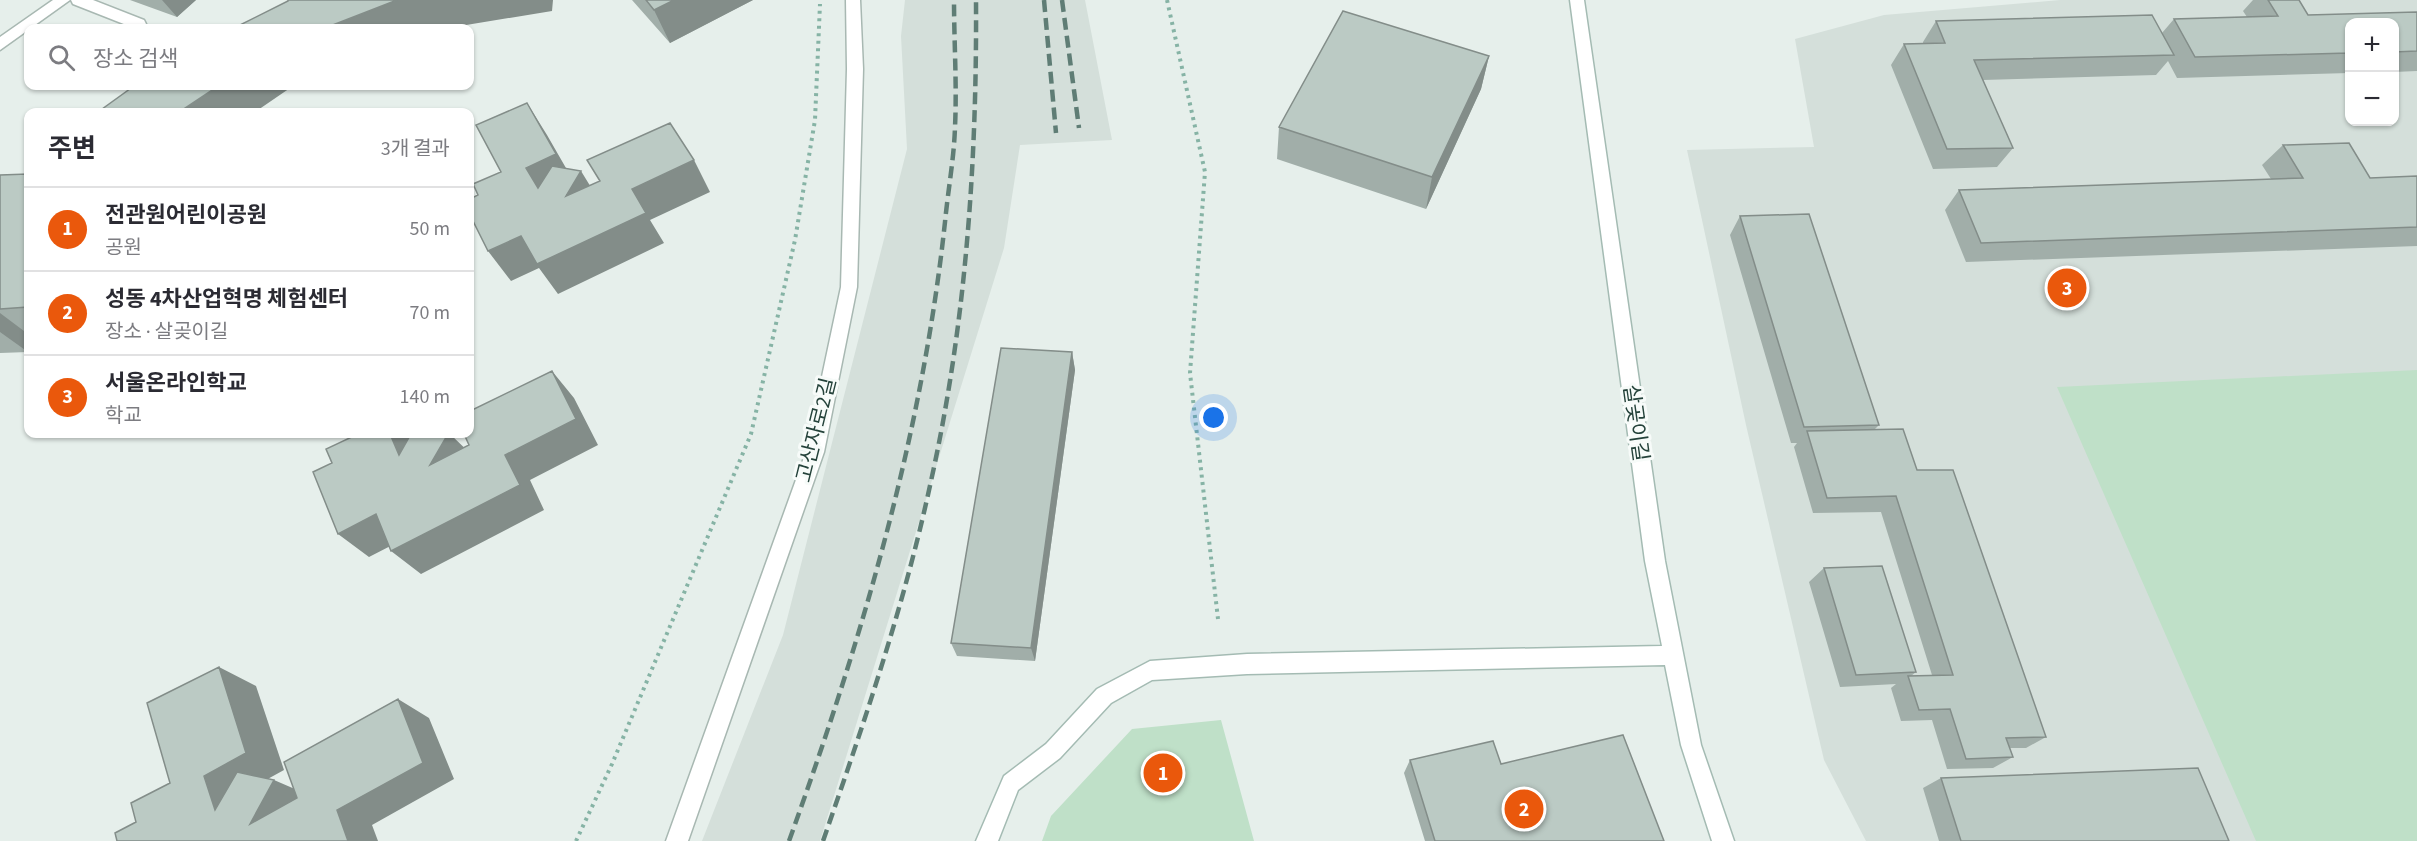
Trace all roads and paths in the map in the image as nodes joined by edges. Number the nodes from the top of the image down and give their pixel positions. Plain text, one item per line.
1 (63, 0) edge
2 (78, 0) edge
3 (820, 0) edge
4 (853, 0) edge
5 (1167, 0) edge
6 (1577, 0) edge
7 (29, 24) edge
8 (139, 24) dead end
9 (24, 28) edge
10 (0, 45) edge
11 (1218, 619) dead end
12 (1673, 655) junction
13 (576, 841) edge
14 (677, 841) edge
15 (987, 841) edge
16 (1723, 841) edge

1 - 7 street
2 - 8 street
3 - 13 path
4 - 14 street, 고산자로2길
5 - 11 path
6 - 12 street, 살곶이길
9 - 10 street
12 - 15 street
12 - 16 street, 살곶이길

